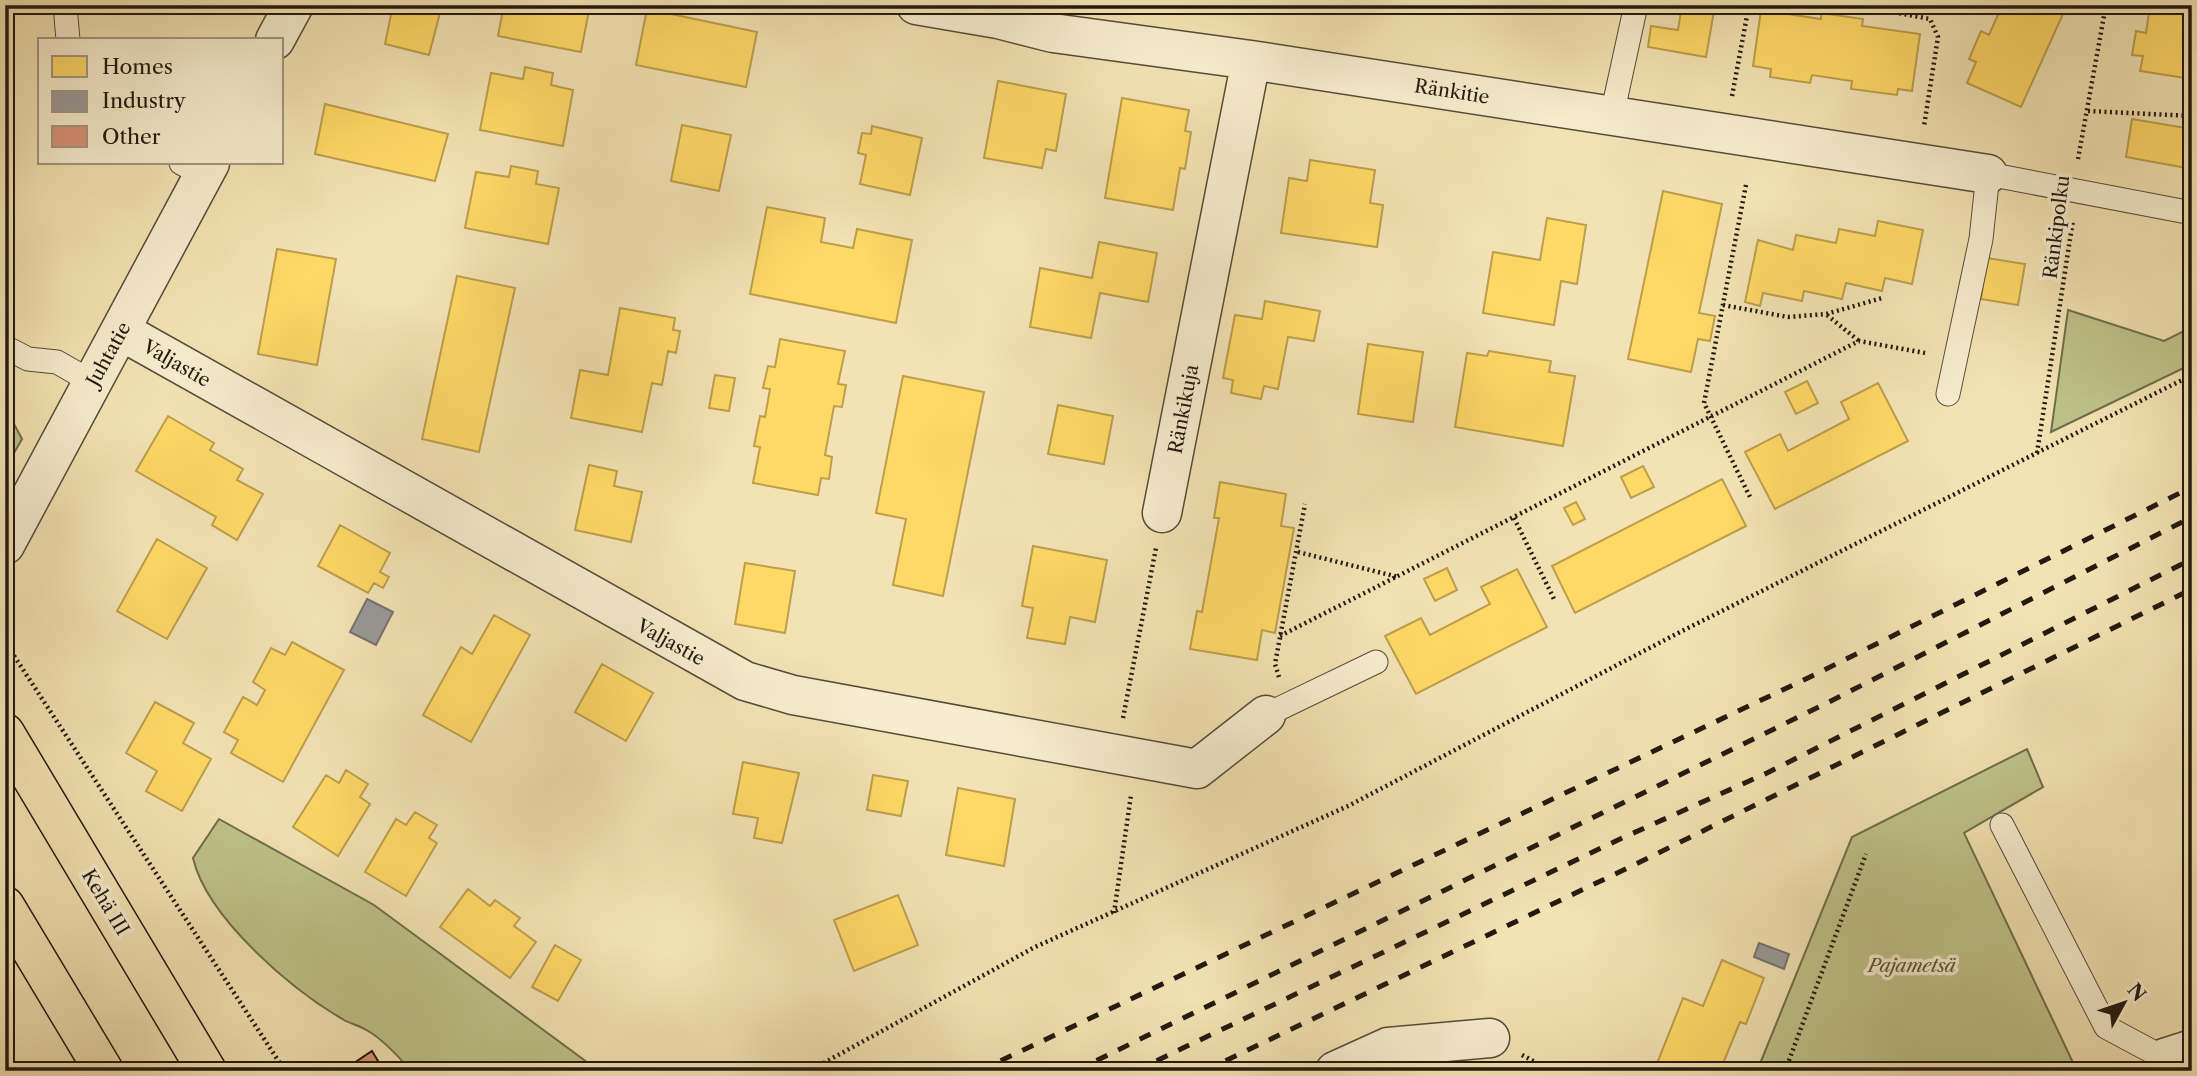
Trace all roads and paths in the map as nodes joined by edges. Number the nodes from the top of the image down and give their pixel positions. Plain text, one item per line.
1 (65, 5) edge
2 (293, 5) edge
3 (916, 5) edge
4 (1636, 5) edge
5 (1749, 5) edge
6 (1856, 5) edge
7 (2106, 5) edge
8 (68, 38) edge
9 (276, 38) edge
10 (1251, 60) junction
11 (1730, 108) dead end
12 (2088, 111) junction
13 (1612, 116) junction
14 (2192, 116) edge
15 (1922, 139) dead end
16 (198, 167) edge
17 (1988, 174) junction
18 (1746, 185) dead end
19 (2077, 193) junction
20 (2192, 214) edge
21 (1882, 298) dead end
22 (1723, 306) junction
23 (1826, 314) junction
24 (121, 331) junction
25 (1859, 341) junction
26 (5, 347) edge
27 (1954, 358) junction
28 (2192, 374) edge
29 (92, 382) junction
30 (1948, 394) dead end
31 (1711, 416) junction
32 (2037, 453) junction
33 (1750, 497) dead end
34 (1306, 504) dead end
35 (1163, 513) joint
36 (1514, 517) junction
37 (5, 545) edge
38 (1298, 552) junction
39 (1398, 577) junction
40 (1554, 599) dead end
41 (1280, 636) junction
42 (5, 642) edge
43 (1376, 662) dead end
44 (1277, 710) junction
45 (5, 733) edge
46 (1126, 758) junction
47 (2002, 825) dead end
48 (1866, 854) dead end
49 (5, 905) edge
50 (1114, 913) junction
51 (1490, 1038) dead end
52 (2170, 1059) edge
53 (104, 1071) edge
54 (207, 1071) edge
55 (285, 1071) edge
56 (809, 1071) edge
57 (1335, 1071) edge
58 (1784, 1071) edge

1 - 8 lane
2 - 9 street
3 - 10 street, Ränkitie
4 - 13 lane
5 - 11 path
6 - 15 path
7 - 12 path, Ränkipolku
10 - 13 street, Ränkitie
10 - 35 street, Ränkikuja
12 - 14 path
12 - 19 path, Ränkipolku
13 - 17 street, Ränkitie
16 - 24 street, Juhtatie
17 - 19 lane
17 - 27 lane
18 - 22 path
19 - 20 lane
19 - 32 path, Ränkipolku
21 - 23 path
22 - 23 path
22 - 31 path
23 - 25 path
24 - 29 street, Juhtatie
24 - 46 street, Valjastie
25 - 27 path
25 - 31 path
26 - 29 lane
27 - 30 lane
28 - 32 path
29 - 37 street, Juhtatie
31 - 33 path
31 - 36 path
32 - 50 path
34 - 38 path
35 - 46 path
36 - 39 path
36 - 40 path
38 - 39 path
38 - 41 path
39 - 41 path
41 - 44 path
42 - 55 path
43 - 44 lane
44 - 46 street, Valjastie
45 - 54 highway, Kehä III
46 - 50 path
47 - 52 lane
48 - 58 path
49 - 53 highway
50 - 56 path
51 - 57 street

